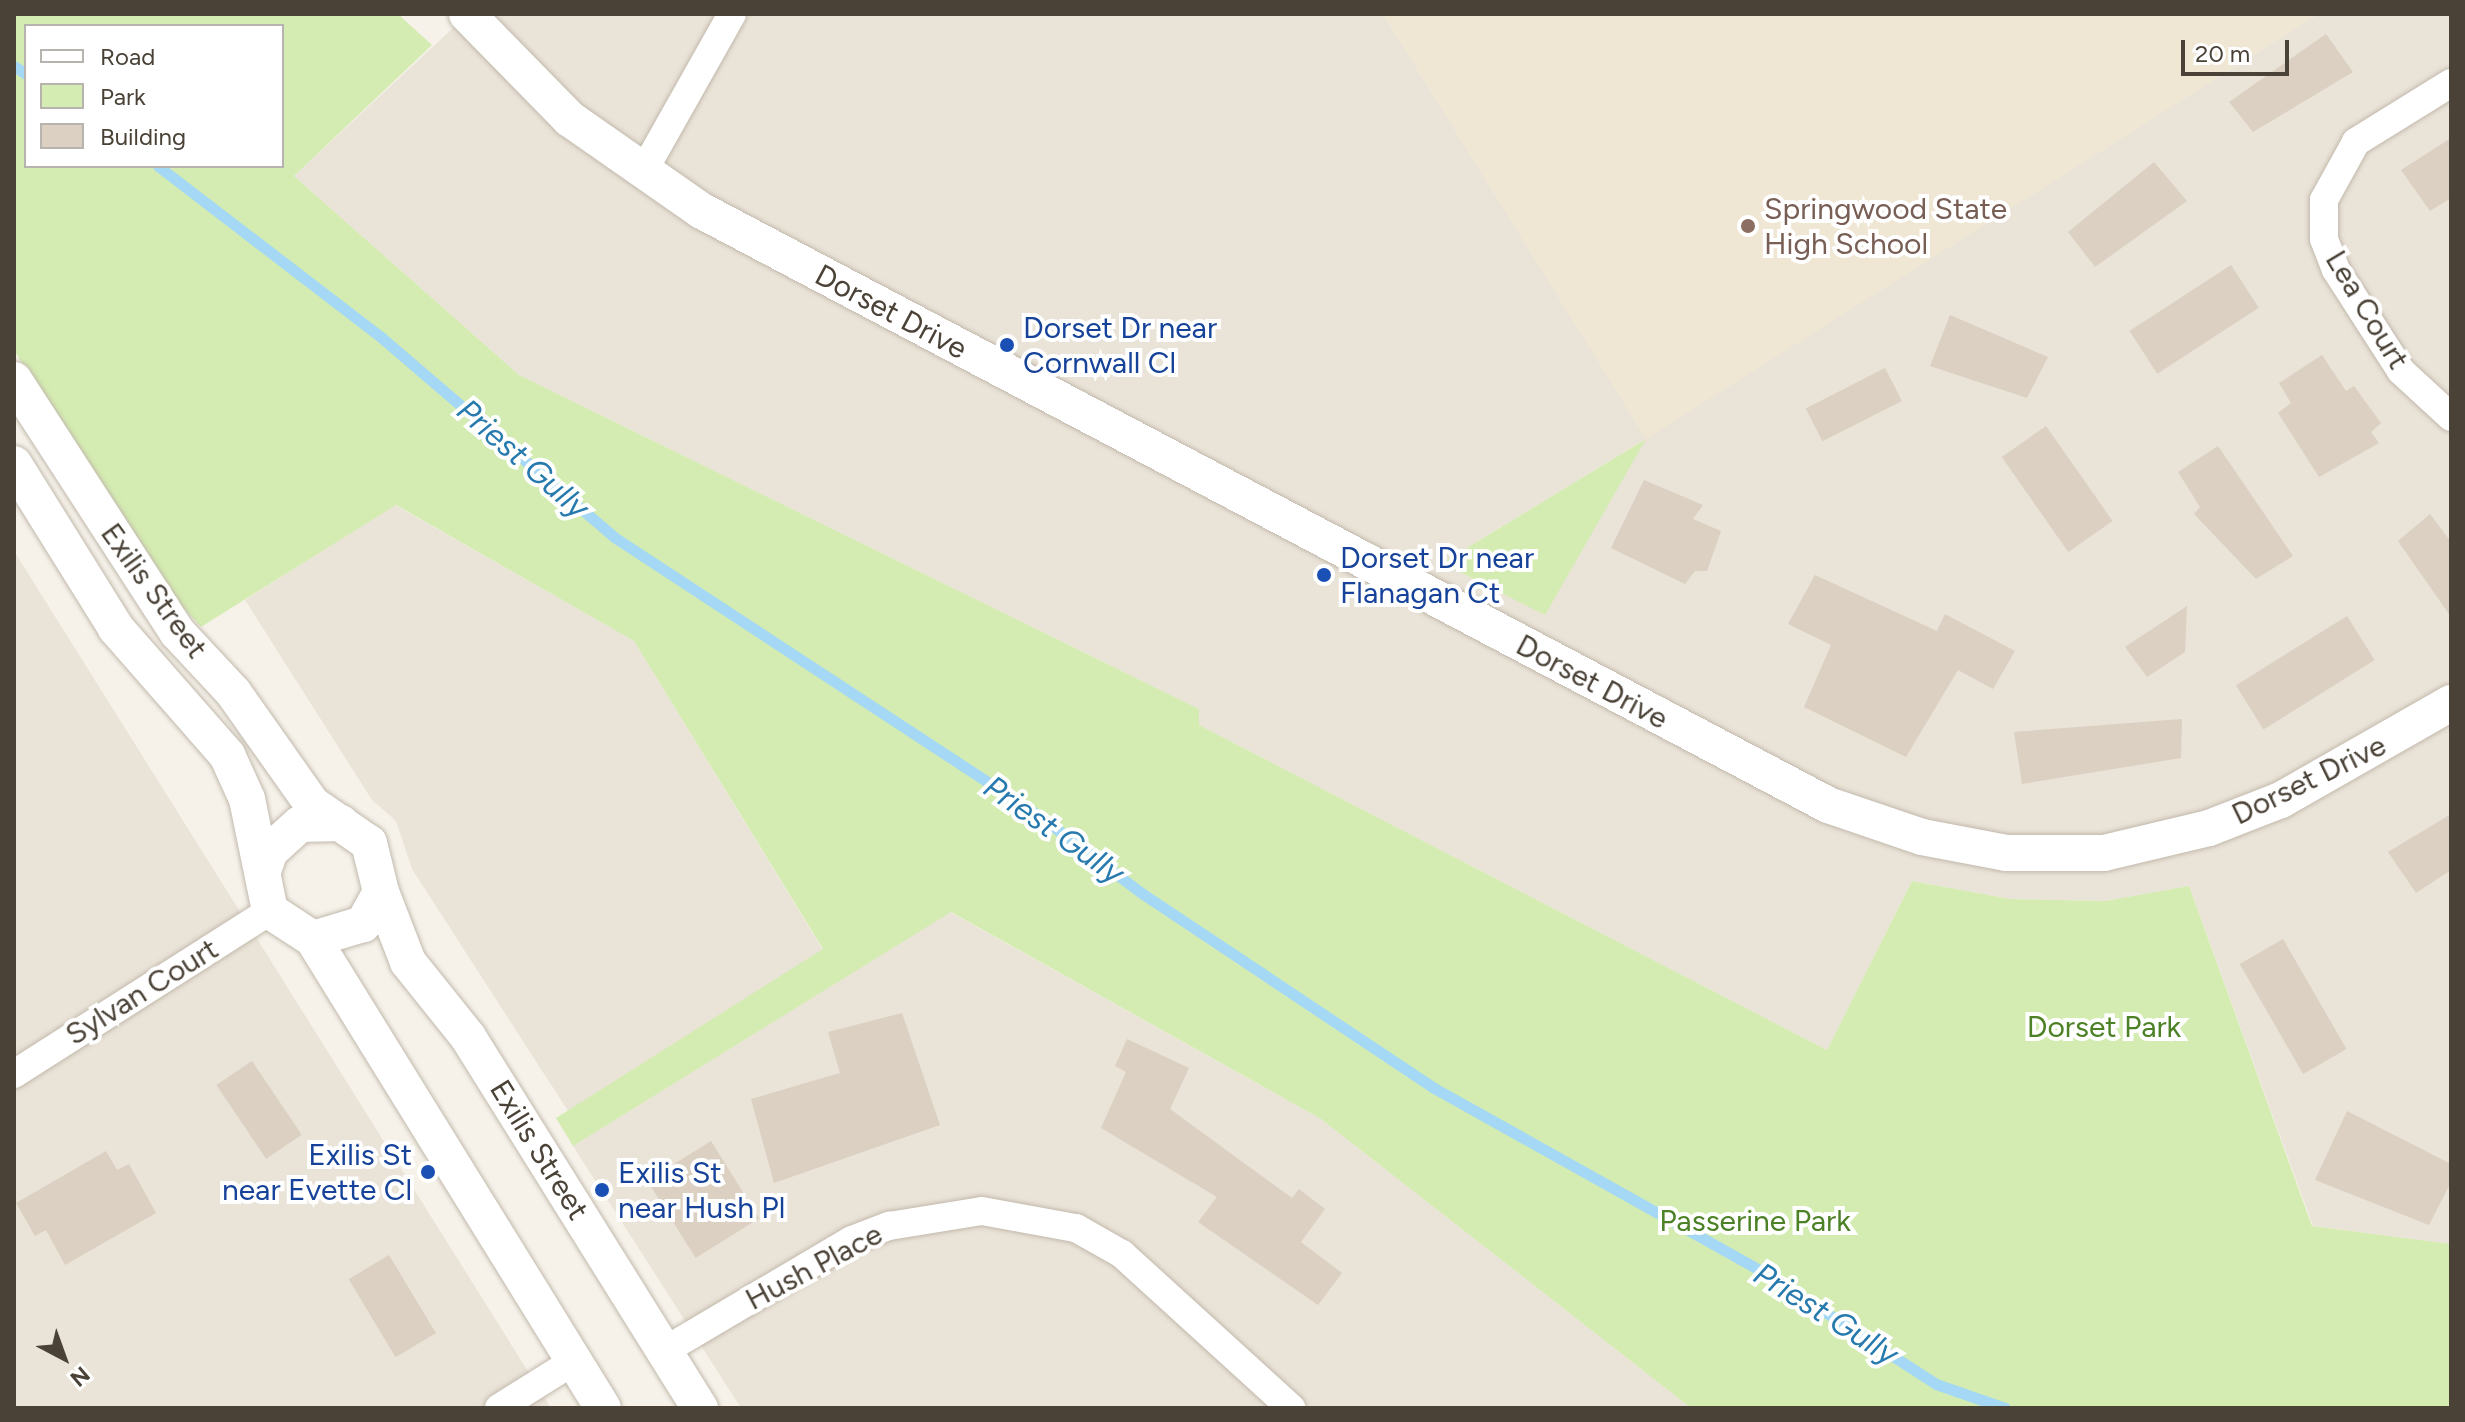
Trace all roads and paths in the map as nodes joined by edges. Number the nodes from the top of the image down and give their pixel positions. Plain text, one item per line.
1 (467, 14) edge
2 (732, 14) edge
3 (2451, 83) edge
4 (643, 172) junction
5 (14, 380) edge
6 (2440, 391) edge
7 (2451, 417) edge
8 (14, 464) edge
9 (2451, 703) edge
10 (341, 823) junction
11 (263, 871) junction
12 (381, 892) junction
13 (270, 911) junction
14 (313, 939) junction
15 (14, 1074) edge
16 (664, 1351) junction
17 (574, 1361) junction
18 (499, 1408) edge
19 (603, 1408) edge
20 (700, 1408) edge
21 (1291, 1408) edge

1 - 4 street, Dorset Drive
2 - 4 street
3 - 6 street, Lea Court
4 - 9 street, Dorset Drive
5 - 10 street, Exilis Street
6 - 7 street, Lea Court
8 - 11 street, Exilis Street
10 - 11 street
10 - 12 street, Exilis Street
11 - 13 street, Exilis Street
12 - 14 street
12 - 16 street, Exilis Street
13 - 14 street
13 - 15 street, Sylvan Court
14 - 17 street
16 - 20 street, Exilis Street
16 - 21 street, Hush Place
17 - 18 street
17 - 19 street

